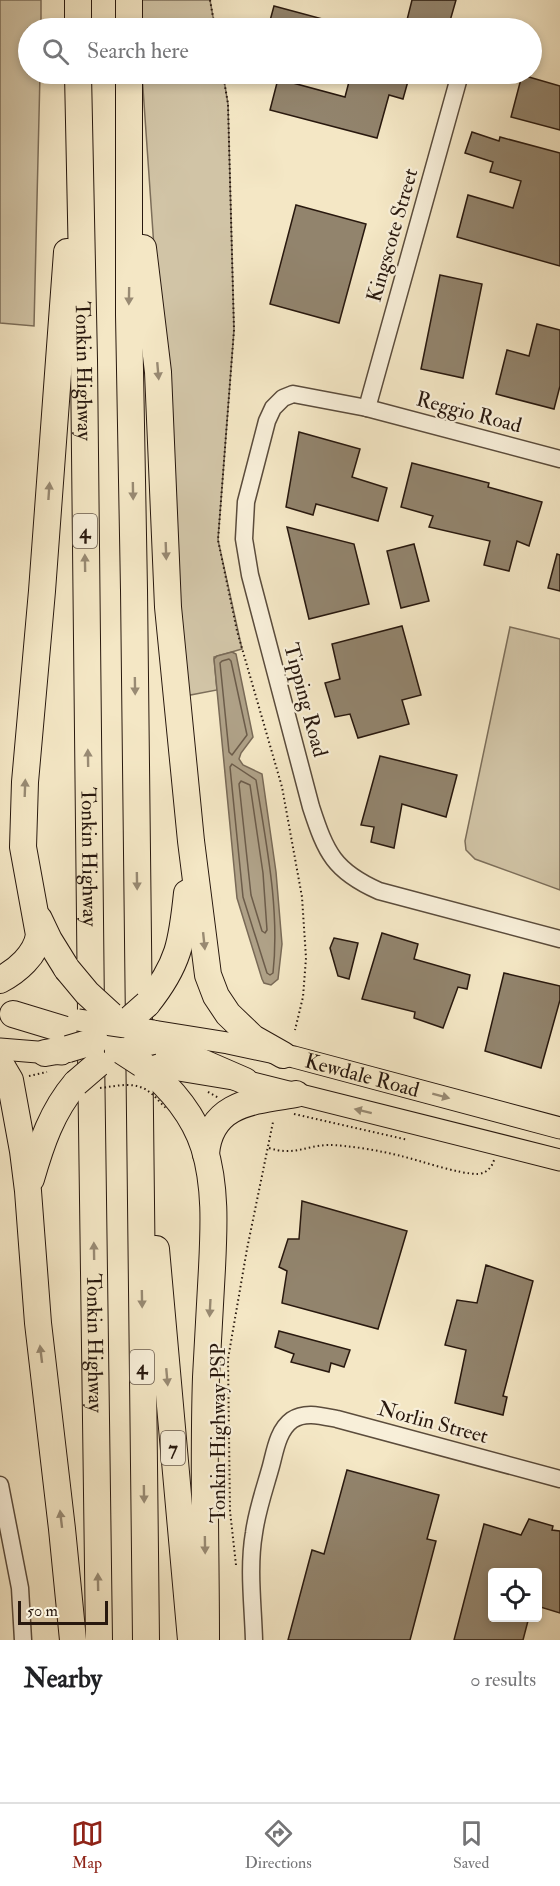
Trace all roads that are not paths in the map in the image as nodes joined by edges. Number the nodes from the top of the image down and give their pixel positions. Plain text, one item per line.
1 (78, 0) edge
2 (129, 0) edge
3 (78, 18) edge
4 (129, 18) edge
5 (77, 84) edge
6 (78, 84) edge
7 (129, 84) edge
8 (457, 84) edge
9 (130, 146) junction
10 (367, 408) junction
11 (560, 459) edge
12 (191, 842) junction
13 (36, 910) junction
14 (560, 939) edge
15 (0, 980) edge
16 (6, 1013) edge
17 (194, 1038) joint
18 (0, 1049) edge
19 (63, 1053) junction
20 (141, 1053) junction
21 (283, 1055) junction
22 (0, 1063) edge
23 (244, 1081) joint
24 (292, 1103) junction
25 (560, 1128) edge
26 (206, 1154) junction
27 (560, 1160) edge
28 (28, 1191) junction
29 (560, 1479) edge
30 (0, 1485) edge
31 (23, 1640) edge
32 (73, 1640) edge
33 (99, 1640) edge
34 (146, 1640) edge
35 (191, 1640) edge
36 (206, 1640) edge
37 (254, 1640) edge

1 - 3 highway
2 - 4 highway
13 -> 5 highway
33 -> 6 highway, Tonkin Highway / 4
7 - 9 highway, 4
8 - 10 street, Kingscote Street
9 -> 12 highway
9 -> 20 highway, 4
10 - 11 street, Reggio Road
10 - 14 street, Tipping Road
12 - 20 highway, bridge
12 -> 21 highway
13 - 15 highway
13 - 20 highway, bridge
16 - 19 highway
17 - 20 highway
17 - 21 main road, Kewdale Road
18 - 19 main road
19 - 20 highway
19 - 20 highway, bridge
19 - 28 highway
20 - 23 highway
20 - 26 highway
20 -> 34 highway, 4
20 -> 35 highway, 7
21 -> 25 main road, Kewdale Road
22 - 28 highway
23 - 24 main road, Kewdale Road
24 - 26 highway
27 -> 24 main road, Kewdale Road
26 -> 36 highway
32 -> 28 highway
29 - 37 street, Norlin Street
30 - 31 street

